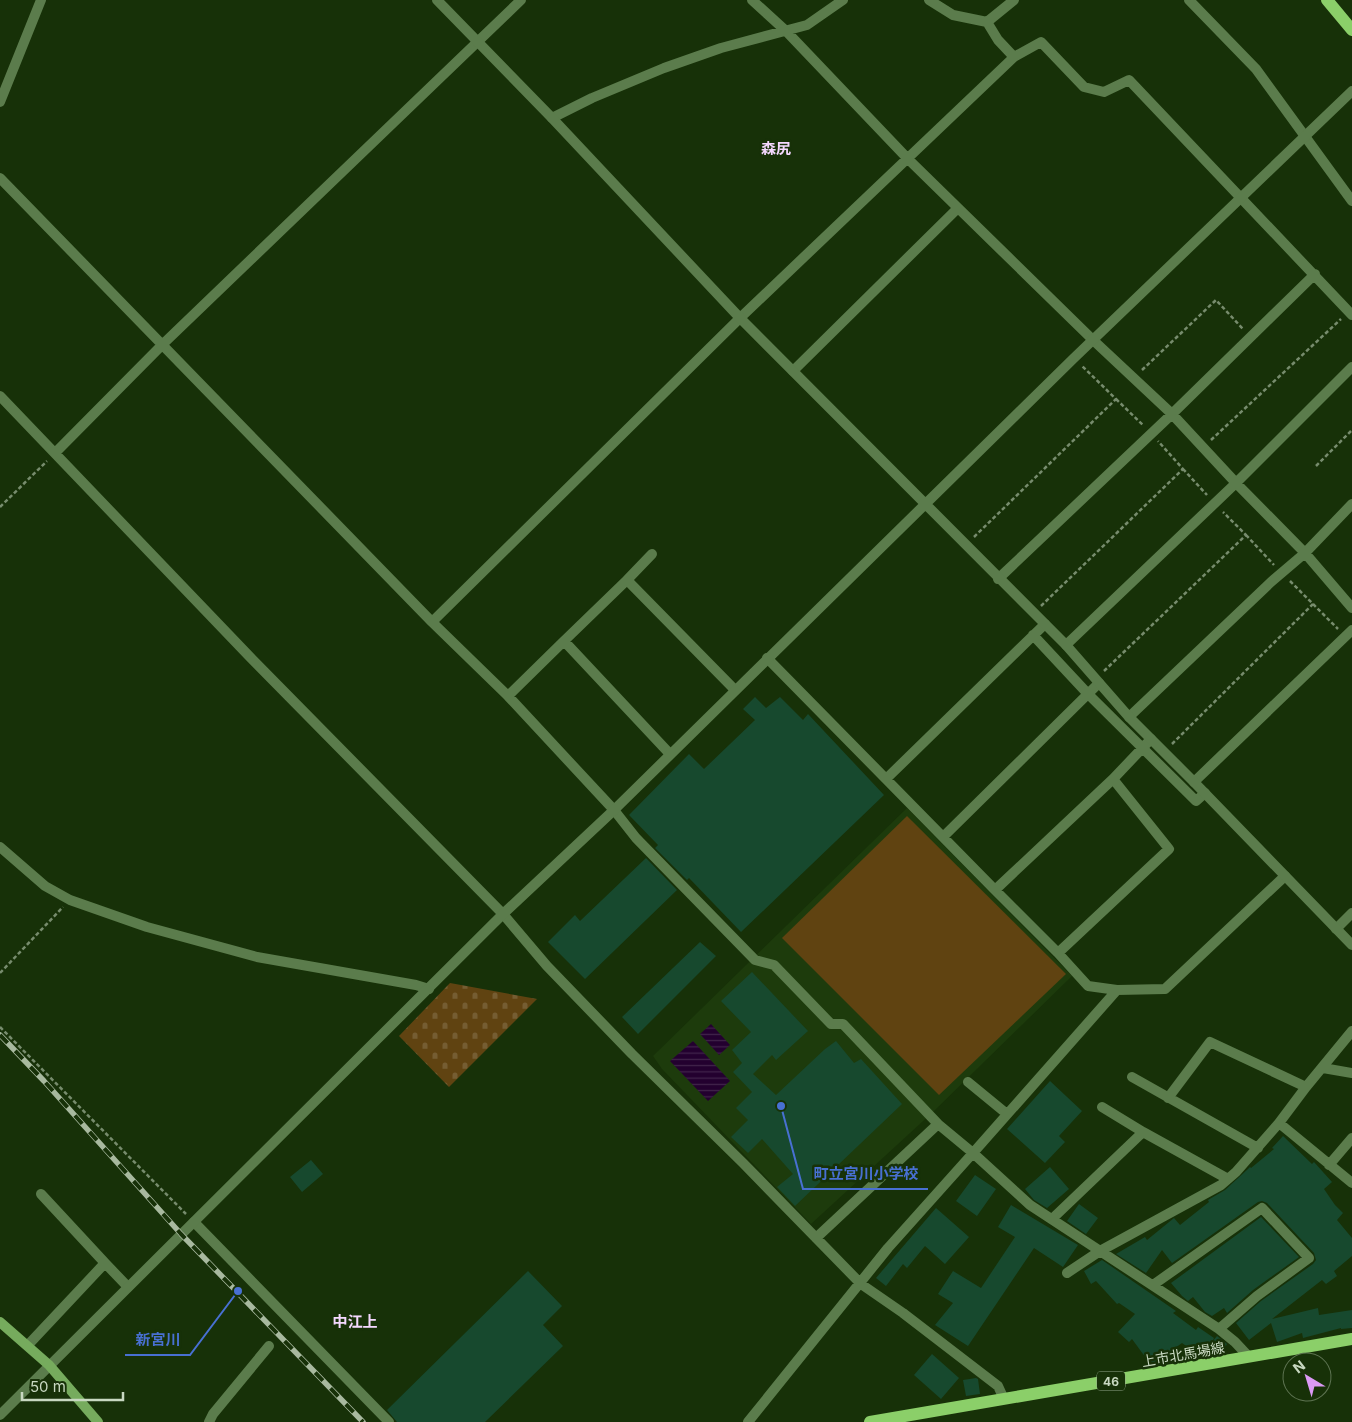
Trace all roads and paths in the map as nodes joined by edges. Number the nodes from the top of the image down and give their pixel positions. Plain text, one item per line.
1 (41, 0) edge
2 (437, 0) edge
3 (521, 0) edge
4 (752, 0) edge
5 (842, 0) edge
6 (929, 0) edge
7 (1014, 0) edge
8 (1190, 0) edge
9 (1327, 0) edge
10 (987, 22) junction
11 (786, 30) junction
12 (1352, 30) edge
13 (478, 42) junction
14 (1014, 56) junction
15 (1352, 91) edge
16 (0, 102) edge
17 (552, 118) junction
18 (1306, 136) junction
19 (908, 158) junction
20 (0, 178) edge
21 (1241, 198) junction
22 (1352, 201) edge
23 (958, 208) junction
24 (1315, 274) junction
25 (1350, 313) edge
26 (740, 318) junction
27 (1250, 337) junction
28 (1093, 340) junction
29 (163, 344) junction
30 (1074, 358) junction
31 (1352, 367) edge
32 (793, 371) junction
33 (1134, 378) junction
34 (0, 396) edge
35 (1116, 399) junction
36 (1172, 414) junction
37 (1352, 430) edge
38 (1152, 433) junction
39 (1203, 447) junction
40 (56, 452) junction
41 (1316, 466) dead end
42 (1183, 469) junction
43 (1236, 483) junction
44 (1215, 503) junction
45 (926, 504) junction
46 (1352, 504) edge
47 (0, 507) edge
48 (1246, 535) junction
49 (965, 545) junction
50 (1305, 553) junction
51 (652, 554) dead end
52 (1282, 573) junction
53 (998, 578) junction
54 (627, 580) junction
55 (1313, 604) junction
56 (1352, 608) edge
57 (1034, 613) junction
58 (432, 622) junction
59 (1045, 624) junction
60 (1349, 634) edge
61 (1033, 635) junction
62 (564, 641) junction
63 (1066, 645) junction
64 (767, 658) junction
65 (1098, 681) junction
66 (735, 690) junction
67 (1088, 694) junction
68 (508, 696) junction
69 (1129, 717) junction
70 (1151, 739) junction
71 (1142, 748) junction
72 (1164, 752) junction
73 (669, 754) junction
74 (886, 779) junction
75 (1112, 780) junction
76 (1194, 782) junction
77 (1205, 793) junction
78 (614, 810) junction
79 (944, 836) junction
80 (0, 847) edge
81 (1285, 876) junction
82 (995, 890) junction
83 (70, 900) junction
84 (1352, 913) edge
85 (503, 914) junction
86 (1336, 928) junction
87 (1352, 945) edge
88 (1058, 953) junction
89 (0, 973) edge
90 (429, 989) junction
91 (1117, 990) junction
92 (0, 1027) edge
93 (1352, 1031) edge
94 (1323, 1068) junction
95 (1352, 1073) edge
96 (1132, 1078) dead end
97 (968, 1082) dead end
98 (1306, 1087) junction
99 (1168, 1098) junction
100 (1102, 1108) dead end
101 (1007, 1114) junction
102 (1279, 1123) junction
103 (938, 1124) junction
104 (1143, 1132) junction
105 (1352, 1138) edge
106 (1258, 1148) junction
107 (973, 1153) junction
108 (1329, 1165) junction
109 (1228, 1179) junction
110 (1352, 1184) edge
111 (41, 1194) dead end
112 (1052, 1220) junction
113 (194, 1222) junction
114 (816, 1238) junction
115 (1100, 1251) junction
116 (105, 1264) junction
117 (1067, 1273) dead end
118 (861, 1284) junction
119 (1153, 1285) junction
120 (128, 1287) junction
121 (0, 1322) edge
122 (1219, 1329) junction
123 (1352, 1339) edge
124 (28, 1345) junction
125 (269, 1346) dead end
126 (1249, 1357) junction
127 (49, 1365) junction
128 (1004, 1399) junction
129 (0, 1415) edge
130 (93, 1420) edge
131 (209, 1422) edge
132 (389, 1422) edge
133 (748, 1422) edge
134 (870, 1422) edge

1 - 16 street
2 - 13 street
3 - 13 street
4 - 11 street
5 - 11 street
6 - 10 street
7 - 10 street
8 - 18 street
9 - 12 main road
10 - 14 street
11 - 17 street
11 - 19 street
13 - 17 street
13 - 29 street
14 - 19 street
14 - 21 street
15 - 18 street
17 - 26 street
18 - 21 street
18 - 22 street
19 - 23 street
19 - 26 street
20 - 29 street
21 - 24 street
21 - 28 street
23 - 28 street
23 - 32 street
24 - 25 street
24 - 27 street
25 - 39 path
26 - 32 street
26 - 58 street
27 - 33 path
27 - 36 street
28 - 30 street
28 - 33 street
29 - 40 street
29 - 58 street
30 - 35 path
30 - 45 street
31 - 43 street
32 - 45 street
33 - 36 street
34 - 40 street
35 - 38 path
35 - 49 path
36 - 38 street
36 - 39 street
37 - 41 path
38 - 42 path
38 - 53 street
39 - 43 street
40 - 47 path
40 - 85 street
42 - 44 path
42 - 57 path
43 - 44 street
43 - 50 street
44 - 48 path
44 - 63 street
45 - 49 street
45 - 64 street
46 - 50 street
48 - 52 path
48 - 65 path
49 - 53 street
50 - 52 street
50 - 56 street
51 - 54 street
52 - 55 path
52 - 69 street
53 - 57 street
54 - 62 street
54 - 66 street
55 - 60 path
55 - 72 path
57 - 59 street
58 - 68 street
59 - 61 street
59 - 63 street
60 - 76 street
61 - 67 street
61 - 74 street
62 - 68 street
62 - 73 street
63 - 65 street
64 - 66 street
64 - 74 street
65 - 67 street
65 - 69 street
66 - 73 street
67 - 71 street
67 - 79 street
68 - 78 street
69 - 70 street
70 - 71 street
70 - 72 street
71 - 75 street
71 - 77 street
72 - 76 street
73 - 78 street
74 - 79 street
75 - 82 street
75 - 88 street
76 - 77 street
77 - 81 street
78 - 85 street
78 - 103 street
79 - 82 street
80 - 83 street
81 - 86 street
81 - 91 street
82 - 88 street
83 - 89 path
83 - 90 street
84 - 86 street
85 - 90 street
85 - 114 street
86 - 87 street
88 - 91 street
90 - 113 street
91 - 101 street
92 - 113 path
93 - 94 street
94 - 95 street
94 - 98 street
96 - 99 street
97 - 101 street
98 - 99 street
98 - 102 street
99 - 106 street
100 - 104 street
101 - 107 street
102 - 106 street
102 - 108 street
103 - 107 street
103 - 114 street
104 - 109 street
104 - 112 street
105 - 108 street
106 - 109 street
107 - 112 street
107 - 118 street
108 - 110 street
109 - 115 street
111 - 116 street
112 - 115 street
113 - 120 street
113 - 132 street
114 - 118 street
115 - 117 street
115 - 119 street
116 - 120 street
116 - 124 street
118 - 128 street
118 - 133 street
119 - 122 street
119 - 122 street
120 - 127 street
121 - 124 main road
122 - 126 street
123 - 126 main road, 上市北馬場線 / 46
124 - 127 main road
125 - 131 street
126 - 128 main road, 上市北馬場線 / 46
127 - 129 street
127 - 130 main road
128 - 134 main road, 上市北馬場線 / 46

